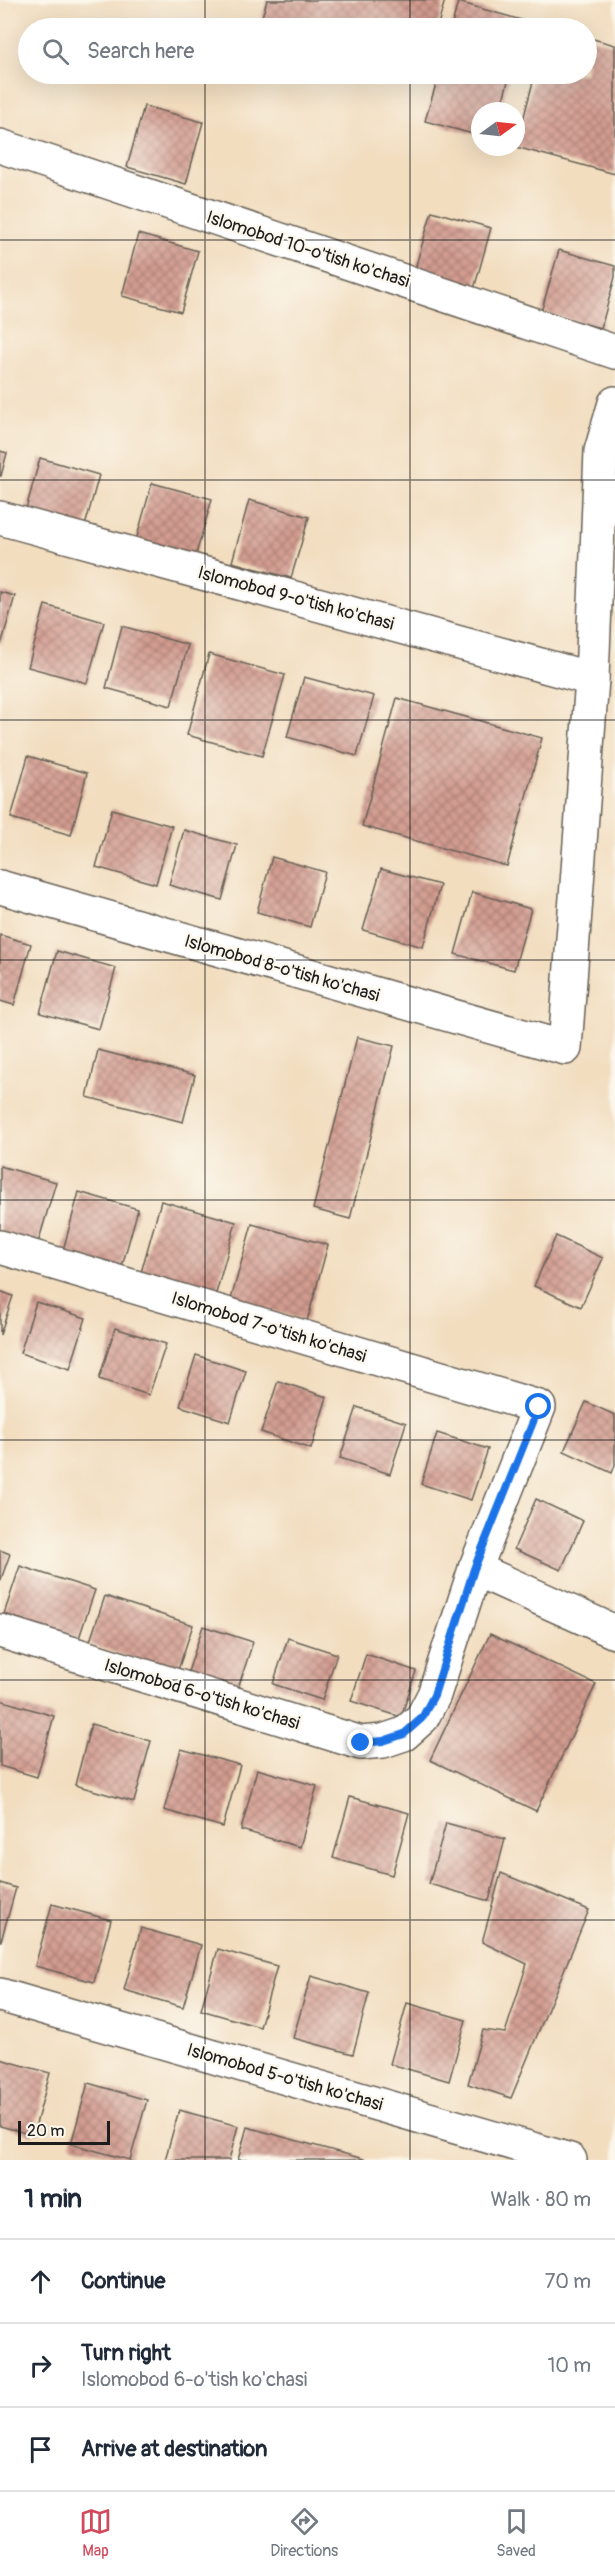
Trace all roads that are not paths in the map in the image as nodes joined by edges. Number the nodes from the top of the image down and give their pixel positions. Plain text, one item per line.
1 (0, 146) edge
2 (615, 352) edge
3 (615, 404) edge
4 (608, 454) edge
5 (0, 518) edge
6 (592, 678) junction
7 (0, 888) edge
8 (0, 1247) edge
9 (474, 1569) junction
10 (0, 1631) edge
11 (615, 1632) edge
12 (0, 1995) edge
13 (570, 2160) edge

1 - 2 street, Islomobod 10-o'tish ko'chasi
3 - 4 street
4 - 6 street
5 - 6 street, Islomobod 9-o'tish ko'chasi
6 - 7 street, Islomobod 8-o'tish ko'chasi
8 - 9 street, Islomobod 7-o'tish ko'chasi
9 - 10 street, Islomobod 6-o'tish ko'chasi
9 - 11 street
12 - 13 street, Islomobod 5-o'tish ko'chasi

